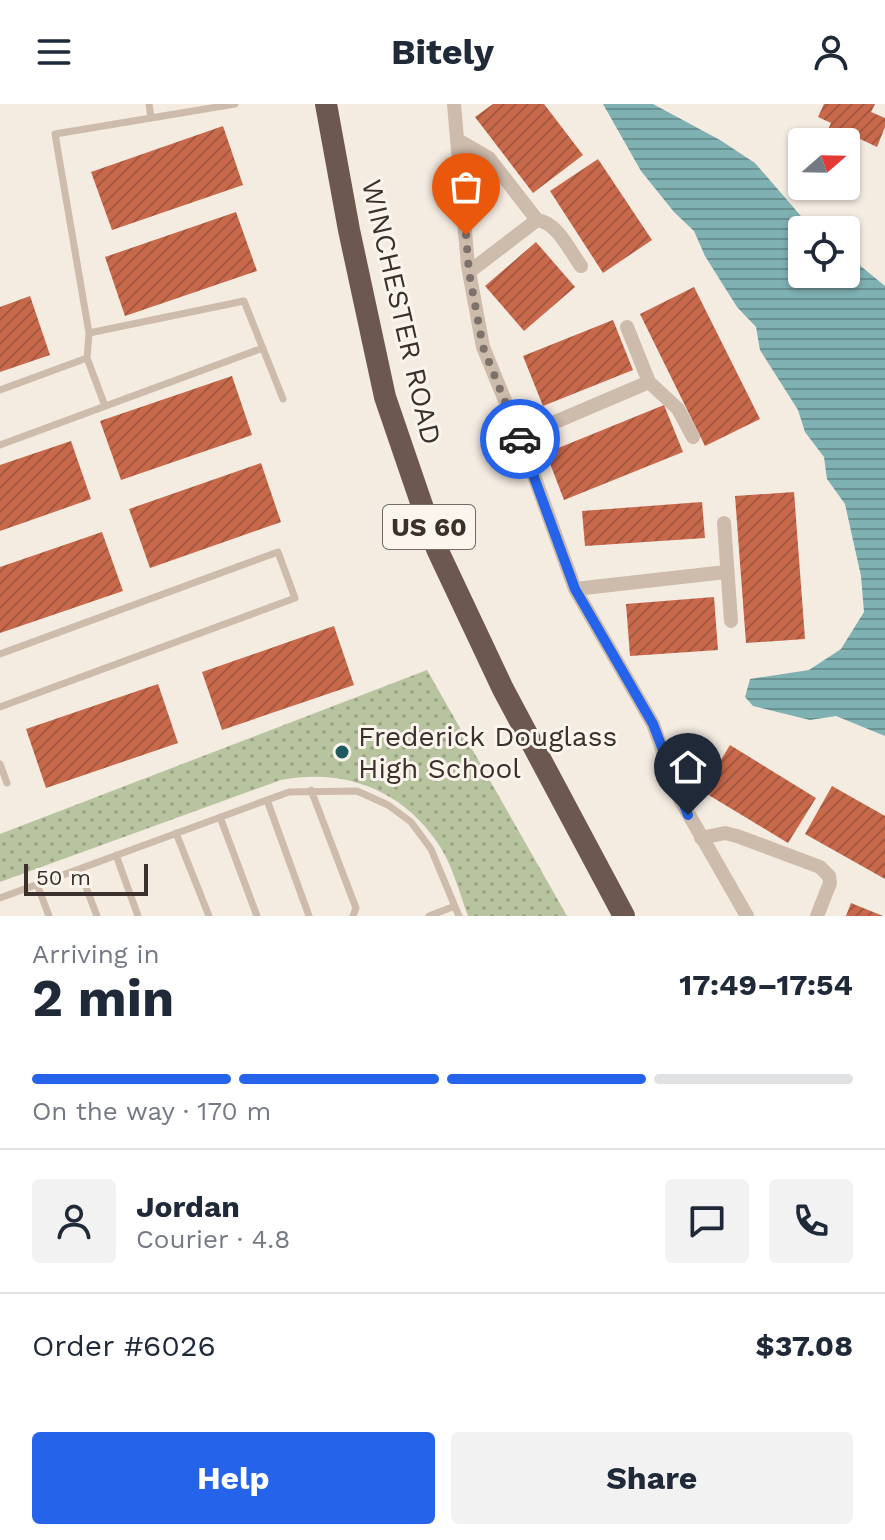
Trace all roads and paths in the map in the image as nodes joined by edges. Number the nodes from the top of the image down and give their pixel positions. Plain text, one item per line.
1 (149, 104) edge
2 (235, 104) edge
3 (326, 104) edge
4 (454, 104) edge
5 (151, 118) junction
6 (458, 140) junction
7 (537, 220) junction
8 (581, 266) dead end
9 (469, 272) junction
10 (627, 327) dead end
11 (89, 333) junction
12 (263, 348) junction
13 (87, 358) junction
14 (649, 382) junction
15 (0, 390) edge
16 (283, 399) dead end
17 (105, 406) junction
18 (520, 437) junction
19 (693, 437) dead end
20 (0, 445) edge
21 (724, 523) dead end
22 (726, 572) junction
23 (575, 589) junction
24 (731, 621) dead end
25 (0, 654) edge
26 (0, 707) edge
27 (0, 764) edge
28 (7, 783) dead end
29 (311, 790) junction
30 (267, 800) junction
31 (220, 817) junction
32 (176, 833) junction
33 (701, 838) junction
34 (116, 855) junction
35 (79, 869) junction
36 (37, 884) junction
37 (0, 898) edge
38 (455, 906) junction
39 (49, 916) edge
40 (97, 916) edge
41 (138, 916) edge
42 (209, 916) edge
43 (257, 916) edge
44 (309, 916) edge
45 (353, 916) edge
46 (429, 916) edge
47 (459, 916) edge
48 (624, 916) edge
49 (747, 916) edge
50 (817, 916) edge

1 - 5 lane
2 - 5 lane
3 - 48 highway, WINCHESTER ROAD / US 60
4 - 6 street
5 - 11 lane
6 - 7 street
6 - 9 street
7 - 8 street
7 - 9 street
9 - 18 street
10 - 14 street
11 - 12 lane
11 - 13 lane
12 - 16 lane
12 - 17 lane
13 - 15 lane
13 - 17 lane
14 - 18 street
14 - 19 street
17 - 20 lane
18 - 23 street
21 - 22 street
22 - 23 street
22 - 24 street
23 - 33 street
25 - 26 lane
27 - 28 lane
29 - 30 lane
29 - 38 lane
29 - 45 lane
30 - 31 lane
30 - 44 lane
31 - 32 lane
31 - 43 lane
32 - 34 lane
32 - 42 lane
33 - 49 street
33 - 50 street
34 - 35 lane
34 - 41 lane
35 - 36 lane
35 - 40 lane
36 - 37 lane
36 - 39 lane
38 - 46 lane
38 - 47 lane

